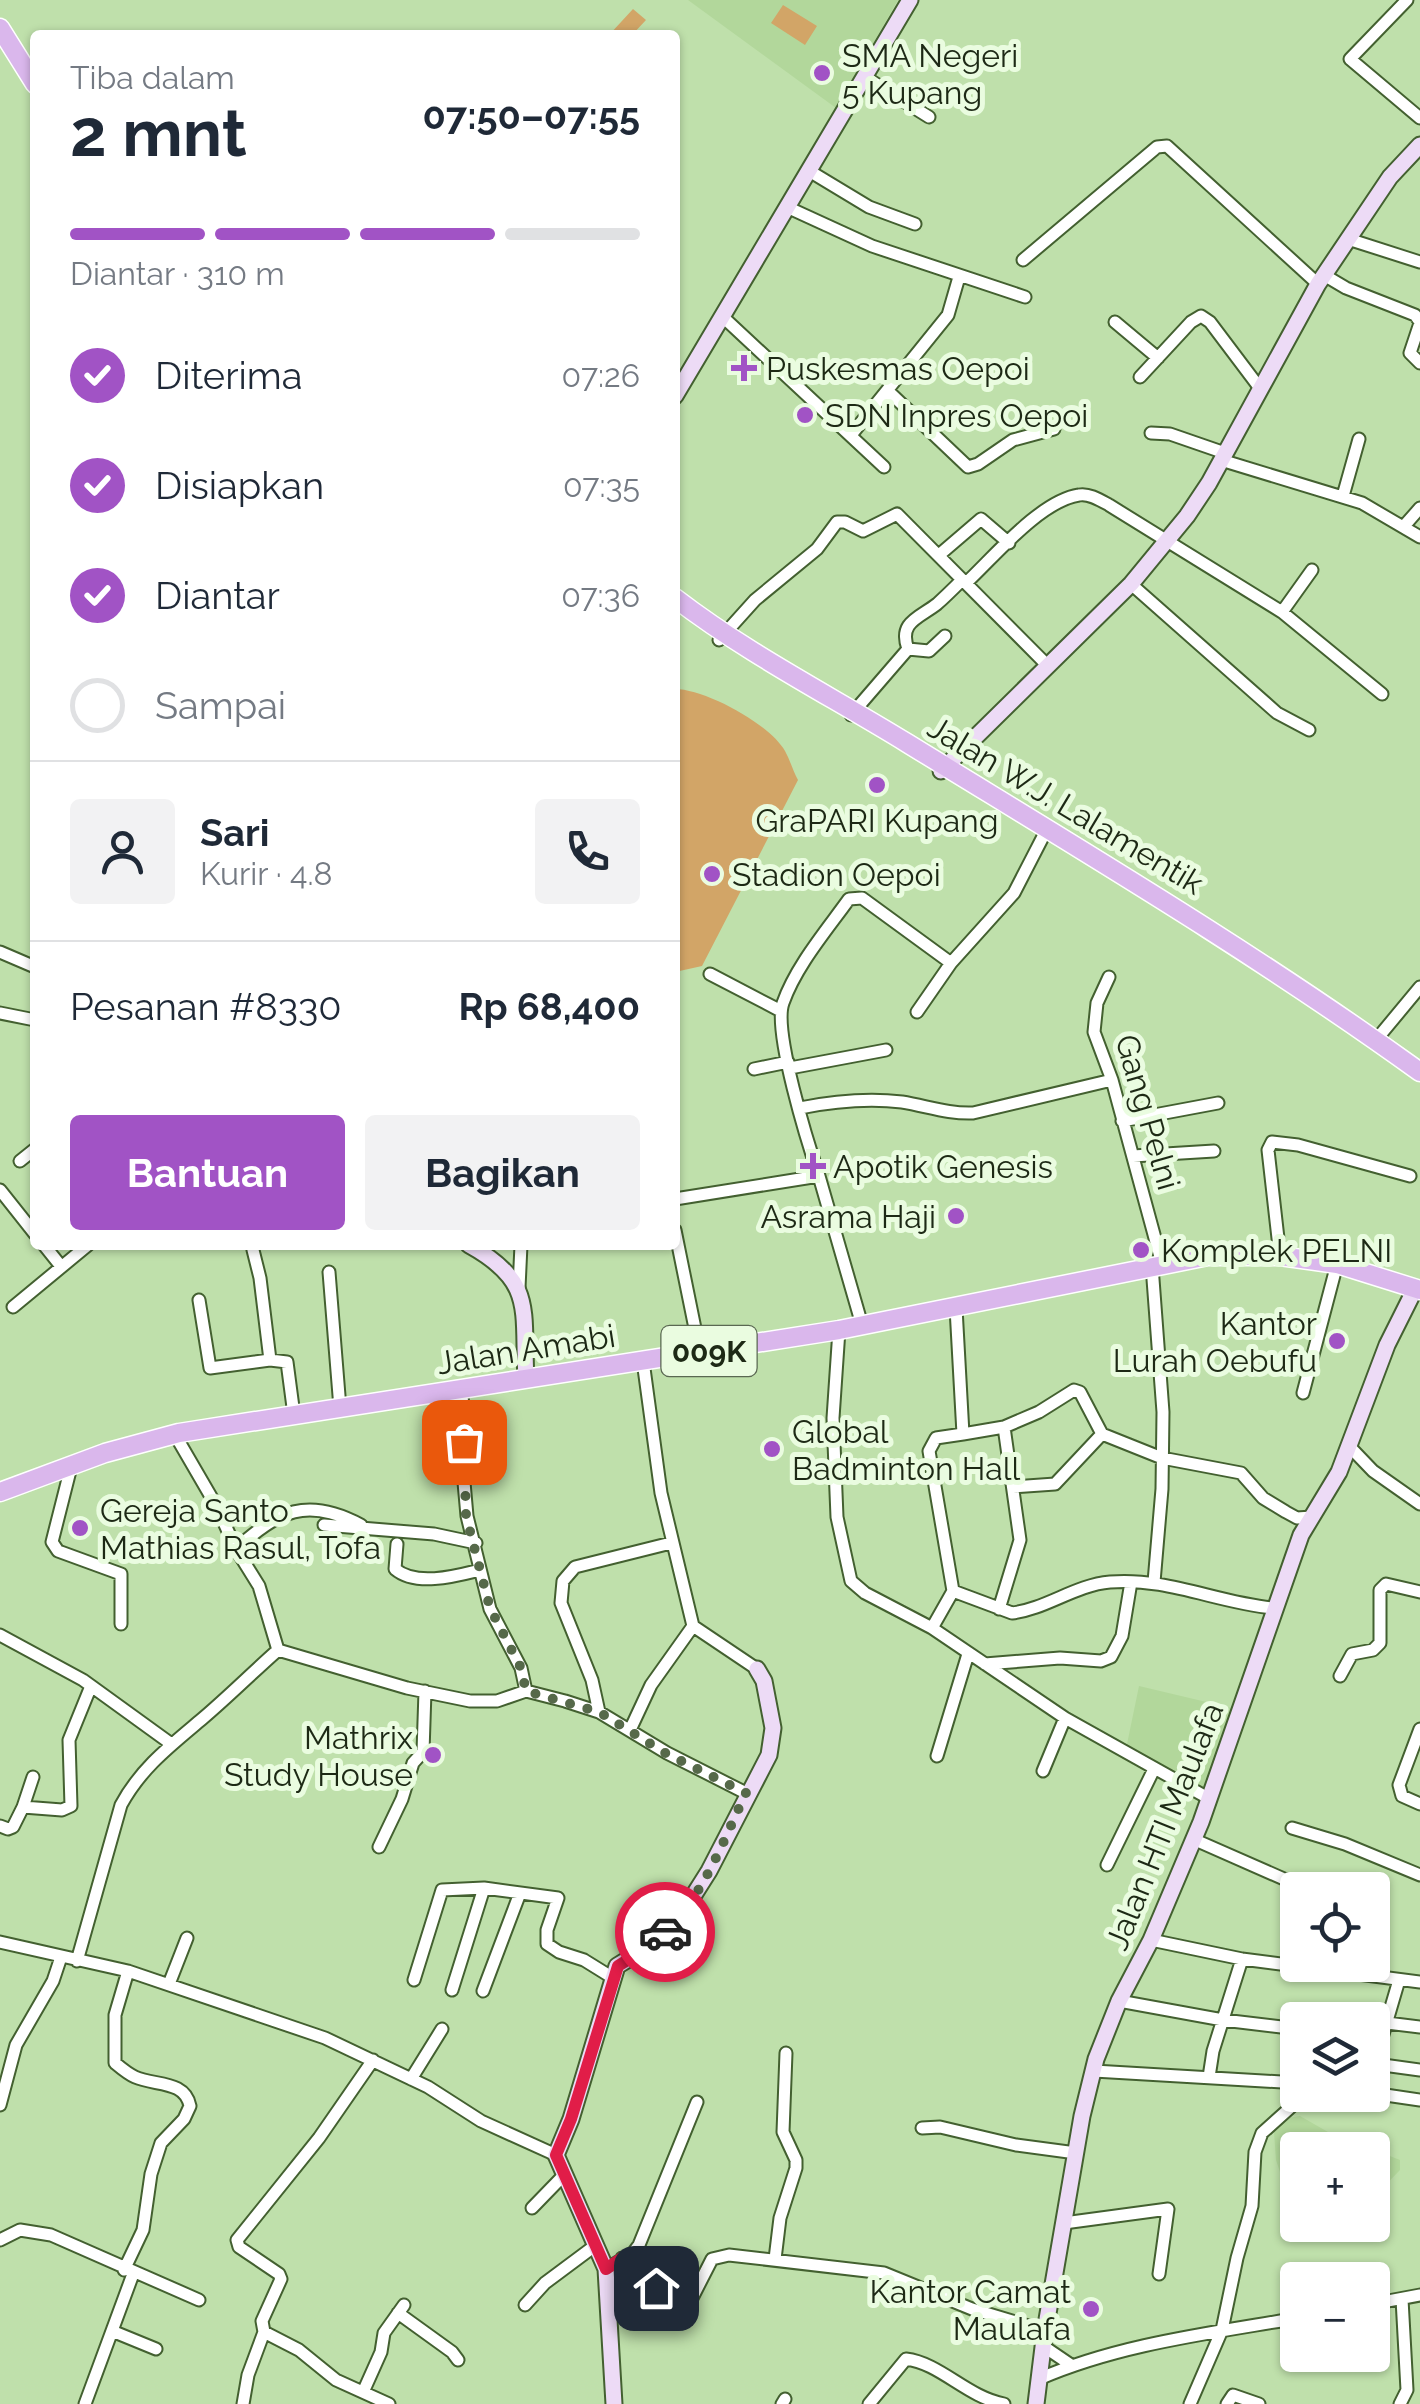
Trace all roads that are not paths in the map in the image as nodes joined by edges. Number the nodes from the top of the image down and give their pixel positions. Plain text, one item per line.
1 (910, 0) edge
2 (1407, 0) edge
3 (0, 28) edge
4 (0, 40) edge
5 (30, 76) edge
6 (865, 77) junction
7 (30, 87) edge
8 (929, 116) dead end
9 (1420, 118) edge
10 (1420, 144) edge
11 (810, 172) junction
12 (789, 208) junction
13 (915, 224) dead end
14 (1348, 238) junction
15 (1023, 260) dead end
16 (1420, 262) edge
17 (958, 277) junction
18 (1321, 279) junction
19 (1024, 297) dead end
20 (722, 317) junction
21 (1115, 322) dead end
22 (1420, 323) edge
23 (1158, 358) junction
24 (1420, 363) edge
25 (1140, 377) dead end
26 (1259, 386) junction
27 (680, 388) edge
28 (888, 391) junction
29 (1054, 428) dead end
30 (1151, 433) dead end
31 (852, 436) junction
32 (1359, 439) dead end
33 (1223, 456) junction
34 (884, 467) dead end
35 (1343, 496) junction
36 (1420, 508) edge
37 (1405, 525) junction
38 (1420, 536) edge
39 (1166, 542) junction
40 (1009, 543) junction
41 (939, 555) junction
42 (1312, 570) dead end
43 (964, 581) junction
44 (1130, 584) junction
45 (680, 602) edge
46 (680, 611) edge
47 (1282, 612) junction
48 (944, 636) dead end
49 (721, 637) junction
50 (908, 649) junction
51 (1048, 666) junction
52 (1382, 694) dead end
53 (852, 714) junction
54 (1309, 730) dead end
55 (949, 773) junction
56 (1046, 830) junction
57 (0, 952) edge
58 (951, 963) junction
59 (30, 965) edge
60 (710, 974) dead end
61 (1109, 977) dead end
62 (1420, 987) edge
63 (781, 1011) junction
64 (0, 1012) edge
65 (917, 1012) dead end
66 (30, 1019) edge
67 (1376, 1040) junction
68 (886, 1050) dead end
69 (789, 1065) junction
70 (754, 1069) dead end
71 (1420, 1075) edge
72 (1112, 1080) junction
73 (1218, 1103) dead end
74 (800, 1108) junction
75 (1122, 1122) junction
76 (1214, 1151) dead end
77 (30, 1153) edge
78 (1133, 1156) junction
79 (20, 1161) dead end
80 (819, 1176) junction
81 (1410, 1176) dead end
82 (0, 1190) edge
83 (680, 1199) edge
84 (30, 1228) edge
85 (48, 1250) edge
86 (81, 1250) edge
87 (254, 1250) dead end
88 (477, 1250) edge
89 (521, 1250) edge
90 (679, 1250) edge
91 (1280, 1256) junction
92 (1337, 1264) junction
93 (60, 1265) junction
94 (1157, 1265) junction
95 (330, 1272) dead end
96 (519, 1288) junction
97 (1417, 1290) edge
98 (199, 1300) dead end
99 (13, 1307) dead end
100 (956, 1308) junction
101 (862, 1326) junction
102 (838, 1330) junction
103 (700, 1353) junction
104 (270, 1360) junction
105 (643, 1360) junction
106 (526, 1379) junction
107 (461, 1389) junction
108 (1303, 1393) dead end
109 (340, 1408) junction
110 (294, 1415) junction
111 (1004, 1427) junction
112 (174, 1434) junction
113 (963, 1434) junction
114 (1102, 1434) junction
115 (1350, 1447) junction
116 (1162, 1458) junction
117 (71, 1468) junction
118 (1013, 1486) junction
119 (0, 1492) edge
120 (1420, 1504) edge
121 (1312, 1517) junction
122 (324, 1525) dead end
123 (369, 1530) junction
124 (476, 1543) junction
125 (671, 1543) junction
126 (398, 1544) dead end
127 (236, 1548) junction
128 (480, 1570) junction
129 (1131, 1582) junction
130 (1154, 1582) junction
131 (952, 1591) junction
132 (1420, 1592) edge
133 (1273, 1608) junction
134 (998, 1609) junction
135 (121, 1624) dead end
136 (692, 1626) junction
137 (932, 1628) junction
138 (0, 1635) edge
139 (278, 1650) junction
140 (968, 1654) junction
141 (985, 1664) junction
142 (757, 1669) joint
143 (1340, 1676) dead end
144 (91, 1686) junction
145 (526, 1691) junction
146 (425, 1692) junction
147 (599, 1712) junction
148 (1065, 1718) junction
149 (1420, 1729) edge
150 (630, 1730) junction
151 (170, 1743) junction
152 (938, 1756) dead end
153 (1154, 1769) junction
154 (1043, 1771) dead end
155 (33, 1777) dead end
156 (746, 1793) junction
157 (1208, 1798) junction
158 (1420, 1804) edge
159 (23, 1807) junction
160 (0, 1826) edge
161 (1292, 1828) dead end
162 (1193, 1839) junction
163 (379, 1848) dead end
164 (1107, 1865) dead end
165 (1420, 1875) edge
166 (1280, 1877) edge
167 (484, 1888) junction
168 (520, 1893) junction
169 (188, 1938) dead end
170 (1151, 1940) junction
171 (0, 1942) edge
172 (60, 1957) junction
173 (1242, 1960) junction
174 (77, 1961) junction
175 (128, 1971) junction
176 (613, 1978) junction
177 (414, 1980) dead end
178 (1399, 1980) junction
179 (1420, 1982) edge
180 (170, 1984) junction
181 (452, 1990) dead end
182 (483, 1991) dead end
183 (1119, 2001) junction
184 (1390, 2012) edge
185 (1222, 2020) junction
186 (1390, 2022) edge
187 (1280, 2027) edge
188 (1420, 2027) edge
189 (442, 2029) dead end
190 (786, 2053) dead end
191 (373, 2060) junction
192 (1390, 2069) edge
193 (1094, 2070) junction
194 (1420, 2070) edge
195 (1209, 2077) junction
196 (410, 2079) junction
197 (1280, 2082) edge
198 (1390, 2096) edge
199 (1420, 2100) edge
200 (697, 2102) dead end
201 (0, 2105) edge
202 (1286, 2112) edge
203 (922, 2128) dead end
204 (1076, 2152) junction
205 (556, 2155) junction
206 (564, 2175) junction
207 (532, 2208) dead end
208 (1064, 2223) junction
209 (0, 2240) edge
210 (596, 2245) junction
211 (622, 2258) junction
212 (775, 2259) junction
213 (606, 2269) junction
214 (128, 2272) junction
215 (1160, 2274) dead end
216 (1420, 2295) edge
217 (1402, 2299) junction
218 (199, 2300) dead end
219 (1390, 2301) edge
220 (525, 2305) dead end
221 (1280, 2321) edge
222 (1222, 2330) junction
223 (112, 2331) junction
224 (264, 2332) junction
225 (1044, 2339) junction
226 (156, 2349) dead end
227 (458, 2360) dead end
228 (1071, 2365) junction
229 (1039, 2379) junction
230 (1420, 2385) edge
231 (364, 2390) junction
232 (1406, 2390) junction
233 (85, 2404) edge
234 (243, 2404) edge
235 (389, 2404) edge
236 (614, 2404) edge
237 (869, 2404) edge
238 (1004, 2404) edge
239 (1036, 2404) edge
240 (1190, 2404) edge
241 (1227, 2404) edge
242 (1258, 2404) edge
243 (1400, 2404) edge

1 - 6 street
2 - 9 street
3 - 5 main road
4 - 7 main road
6 - 8 street
6 - 11 street
10 - 14 street
11 - 12 street
11 - 13 street
12 - 17 street
12 - 20 street
14 - 16 street
14 - 18 street
15 - 18 street
17 - 19 street
17 - 28 street
18 - 22 street
18 - 26 street
20 - 27 street
20 - 31 street
21 - 23 street
22 - 24 street
23 - 25 street
23 - 26 street
26 - 33 street
28 - 29 street
28 - 31 street
30 - 33 street
31 - 34 street
32 - 35 street
33 - 35 street
33 - 39 street
35 - 37 street
36 - 37 street
37 - 38 street
39 - 40 street
39 - 44 street
39 - 47 street
40 - 41 street
40 - 43 street
41 - 43 street
41 - 49 street
42 - 47 street
43 - 50 street
43 - 51 street
44 - 51 street
44 - 54 street
45 - 49 main road
46 - 49 main road
47 - 52 street
48 - 50 street
49 - 53 main road
50 - 53 street
51 - 55 street
53 - 55 main road
55 - 56 main road
56 - 58 street
56 - 67 main road, Jalan W.J. Lalamentik
56 - 71 main road
57 - 59 street
58 - 63 street
58 - 65 street
60 - 63 street
61 - 72 street, Gang Pelni
62 - 67 street
63 - 69 street
64 - 66 street
67 - 71 main road, Jalan W.J. Lalamentik
68 - 69 street
69 - 70 street
69 - 74 street
72 - 74 street
72 - 75 street, Gang Pelni
73 - 75 street
74 - 80 street
75 - 78 street, Gang Pelni
76 - 78 street
77 - 79 street
78 - 94 street, Gang Pelni
80 - 83 street
80 - 101 street
81 - 91 street
82 - 84 street
85 - 93 street
86 - 93 street
87 - 104 street
88 - 96 street
89 - 96 street
90 - 103 street
91 - 92 main road, Jalan Amabi / 009K
91 - 94 main road, Jalan Amabi / 009K
92 - 97 main road, Jalan Amabi / 009K
92 - 108 street
93 - 99 street
94 - 100 main road, Jalan Amabi / 009K
94 - 116 street, Gang Pelni
95 - 109 street
96 - 106 street
97 - 115 street, Jalan HTI Maulafa
98 - 104 street
100 - 101 main road, Jalan Amabi / 009K
100 - 113 street
101 - 102 main road, Jalan Amabi / 009K
102 - 103 main road, Jalan Amabi / 009K
102 - 137 street
103 - 105 main road, Jalan Amabi / 009K
104 - 110 street
105 - 106 main road, Jalan Amabi / 009K
105 - 125 street
106 - 107 main road, Jalan Amabi / 009K
107 - 109 main road, Jalan Amabi / 009K
107 - 124 street
109 - 110 main road, Jalan Amabi / 009K
110 - 112 main road, Jalan Amabi / 009K
111 - 113 street
111 - 114 street
111 - 118 street
112 - 117 main road, Jalan Amabi / 009K
112 - 127 street
113 - 131 street
114 - 116 street
114 - 118 street
115 - 120 street
115 - 121 street, Jalan HTI Maulafa
116 - 121 street
116 - 130 street, Gang Pelni
117 - 119 main road, Jalan Amabi / 009K
117 - 135 street
118 - 134 street
121 - 133 street, Jalan HTI Maulafa
122 - 123 street
123 - 124 street
123 - 127 street
124 - 128 street
125 - 136 street
125 - 147 street
126 - 128 street
127 - 139 street
128 - 145 street
129 - 130 street
129 - 134 street
129 - 141 street
130 - 133 street
131 - 134 street
131 - 137 street
132 - 143 street
133 - 157 street, Jalan HTI Maulafa
136 - 142 street
136 - 150 street
137 - 140 street
138 - 144 street
139 - 146 street
139 - 151 street
140 - 141 street
140 - 152 street
141 - 148 street
142 - 156 street
144 - 151 street
144 - 159 street
145 - 146 street
145 - 147 street
146 - 163 street
147 - 150 street
148 - 153 street
148 - 154 street
149 - 158 street
150 - 156 street
151 - 174 street
153 - 157 street
153 - 164 street
155 - 159 street
156 - 176 street
157 - 162 street, Jalan HTI Maulafa
159 - 160 street
161 - 165 street
162 - 166 street
162 - 170 street, Jalan HTI Maulafa
167 - 168 street
167 - 177 street
167 - 181 street
168 - 176 street
168 - 182 street
169 - 180 street
170 - 173 street
170 - 183 street, Jalan HTI Maulafa
171 - 172 street
172 - 174 street
172 - 201 street
173 - 178 street
173 - 185 street
174 - 175 street
175 - 180 street
175 - 214 street
176 - 205 street
178 - 179 street
178 - 184 street
180 - 191 street
183 - 185 street
183 - 193 street, Jalan HTI Maulafa
185 - 187 street
185 - 195 street
186 - 188 street
189 - 196 street
190 - 212 street
191 - 196 street
191 - 224 street
192 - 194 street
193 - 195 street
193 - 204 street, Jalan HTI Maulafa
195 - 197 street
196 - 205 street
198 - 199 street
200 - 211 street
202 - 222 street
203 - 204 street
204 - 208 street, Jalan HTI Maulafa
205 - 206 street
206 - 207 street
206 - 210 street
208 - 215 street
208 - 225 street, Jalan HTI Maulafa
209 - 214 street
210 - 213 street
210 - 220 street
211 - 212 street
211 - 213 street
212 - 225 street
213 - 236 street
214 - 218 street
214 - 223 street
216 - 217 street
217 - 219 street
217 - 232 street
221 - 222 street
222 - 228 street
222 - 240 street
223 - 226 street
223 - 233 street
224 - 231 street
224 - 234 street
225 - 228 street
225 - 229 street, Jalan HTI Maulafa
227 - 231 street
228 - 229 street
229 - 239 street, Jalan HTI Maulafa
230 - 232 street
231 - 235 street
232 - 243 street
237 - 238 street
241 - 242 street

